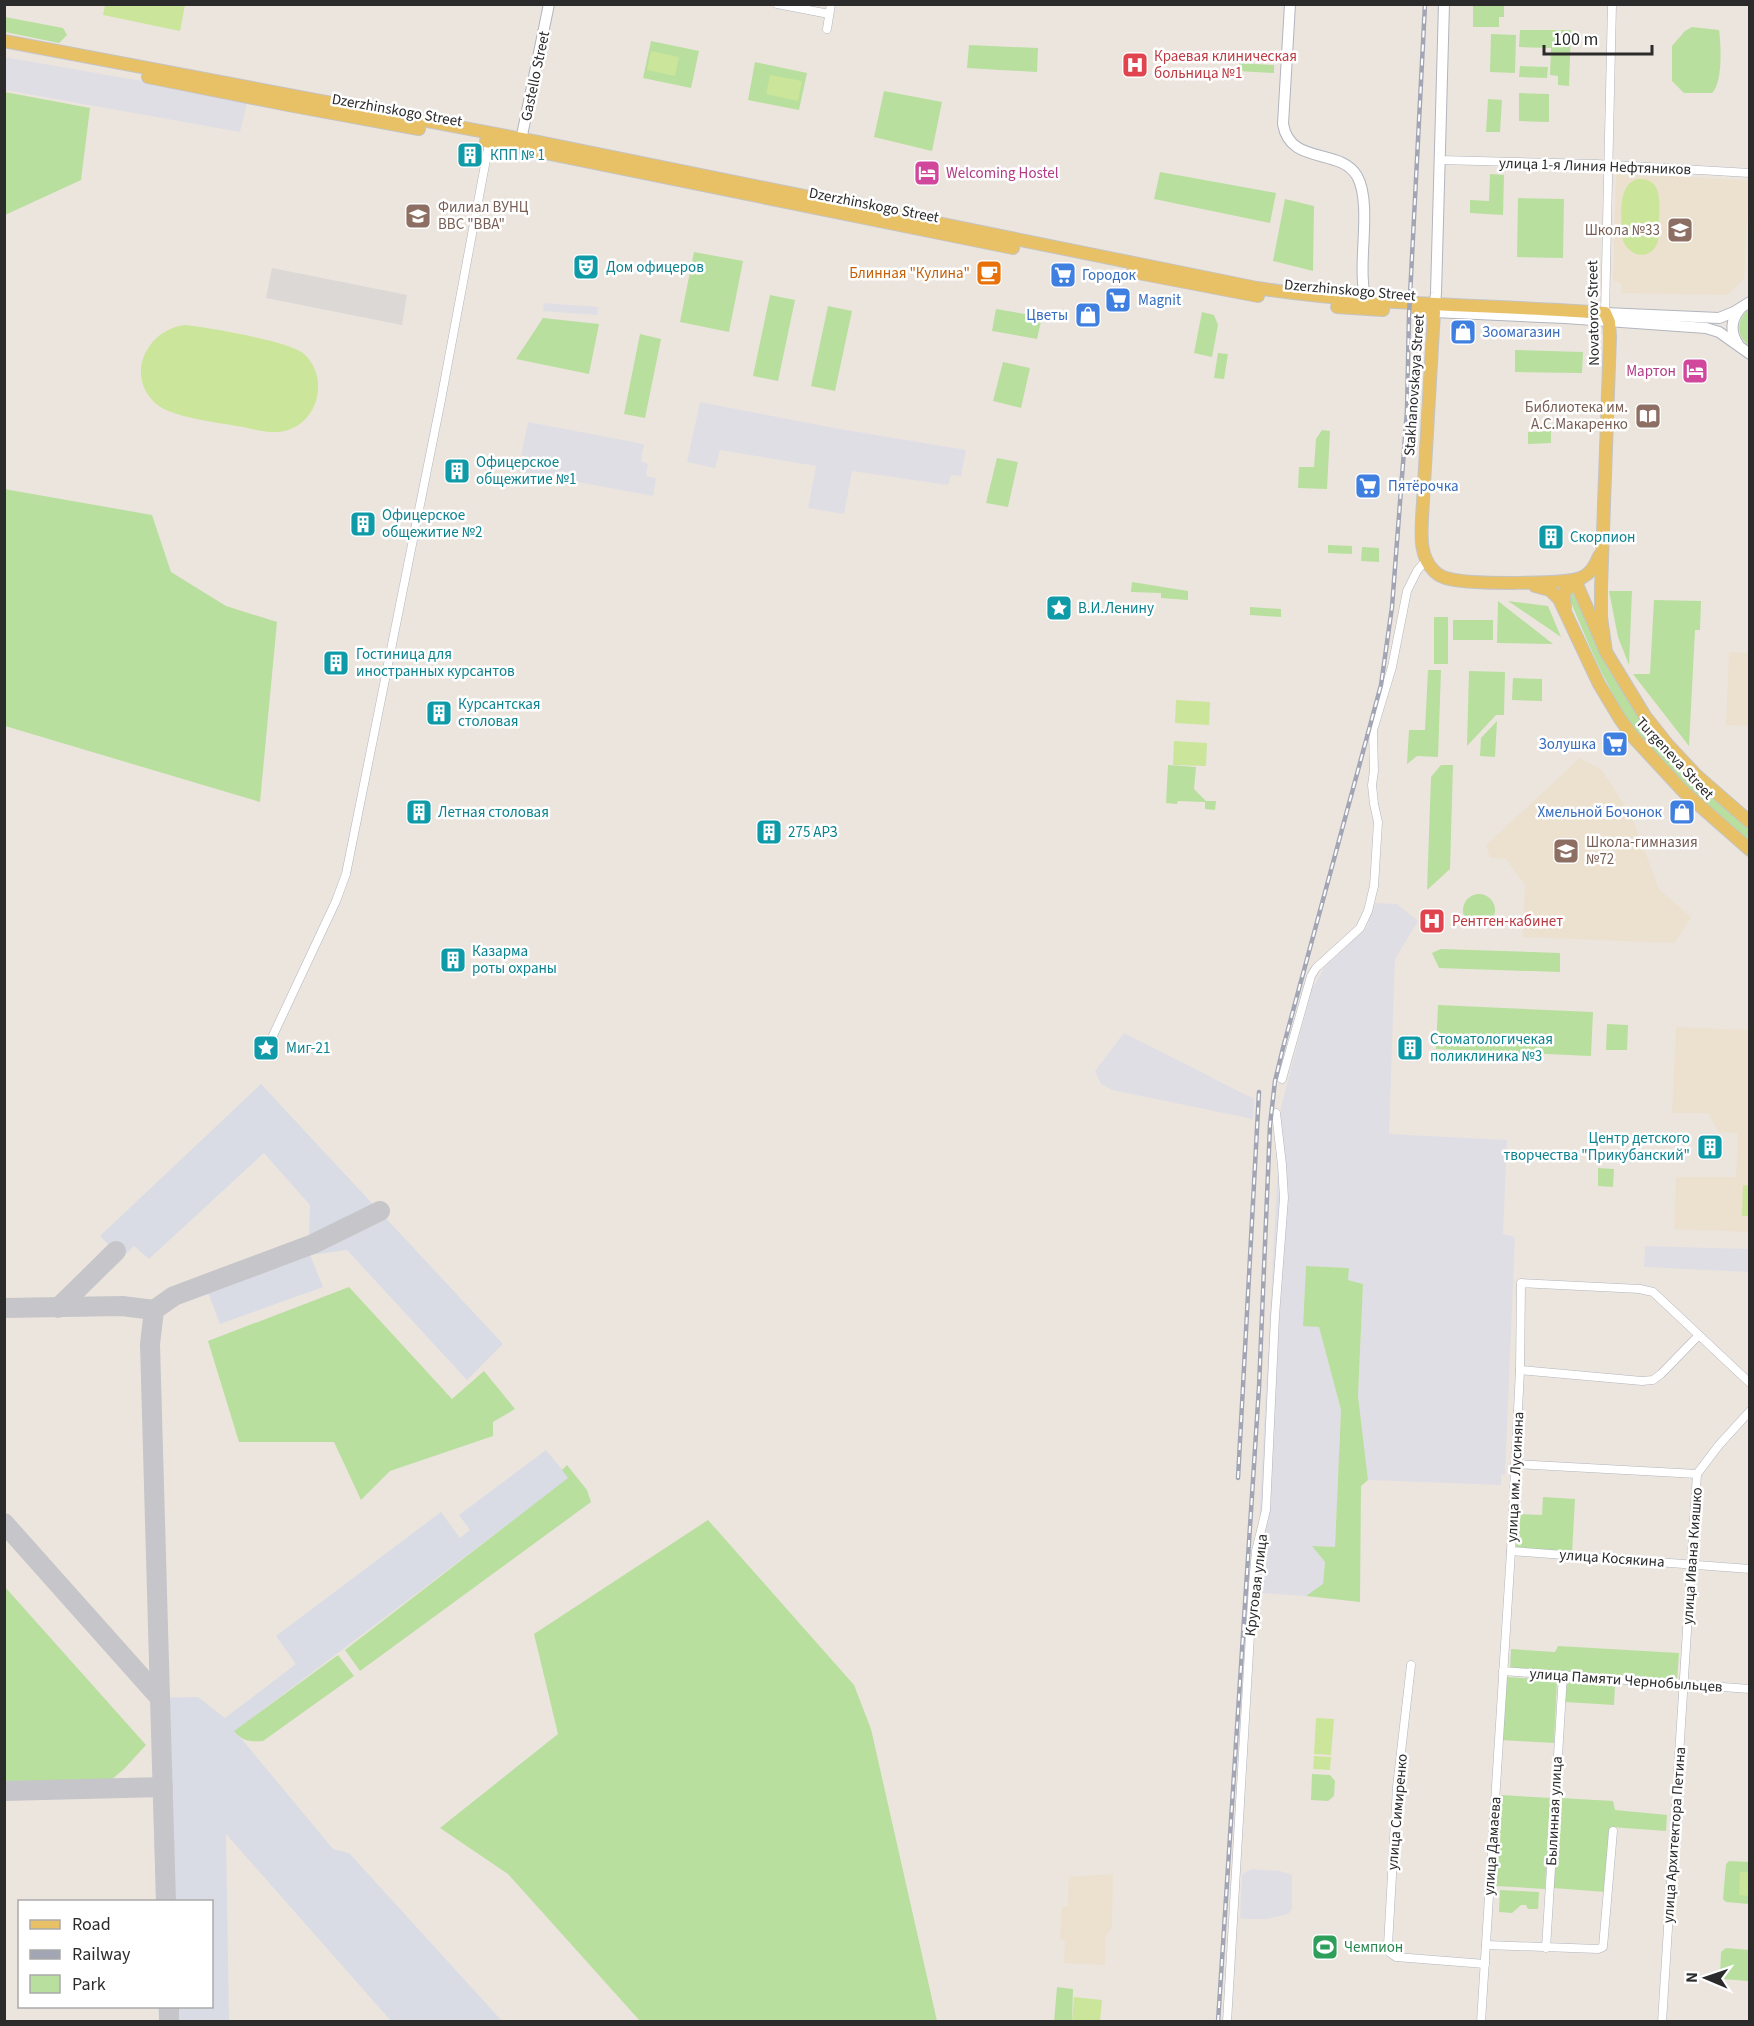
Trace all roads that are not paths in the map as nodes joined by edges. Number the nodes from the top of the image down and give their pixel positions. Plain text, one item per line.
1 (549, 4) edge
2 (777, 4) edge
3 (831, 4) edge
4 (1290, 4) edge
5 (1444, 4) edge
6 (1612, 4) edge
7 (829, 15) junction
8 (827, 28) dead end
9 (4, 41) edge
10 (4, 48) edge
11 (490, 138) junction
12 (521, 144) junction
13 (1440, 160) junction
14 (1608, 165) junction
15 (1749, 173) edge
16 (1365, 300) junction
17 (1746, 303) edge
18 (1434, 309) junction
19 (1607, 317) junction
20 (1740, 347) junction
21 (1749, 354) edge
22 (1601, 549) junction
23 (1426, 561) junction
24 (1516, 583) junction
25 (1565, 608) junction
26 (1606, 652) junction
27 (1749, 822) edge
28 (1749, 850) edge
29 (268, 1046) dead end
30 (1282, 1079) dead end
31 (1276, 1113) dead end
32 (1699, 1335) junction
33 (1520, 1370) junction
34 (1749, 1383) edge
35 (1749, 1411) edge
36 (1515, 1464) junction
37 (1696, 1474) junction
38 (1511, 1551) junction
39 (1692, 1564) junction
40 (1749, 1569) edge
41 (1411, 1665) dead end
42 (1503, 1671) junction
43 (1563, 1675) junction
44 (1683, 1684) junction
45 (1749, 1689) edge
46 (1613, 1831) dead end
47 (1486, 1945) junction
48 (1546, 1948) junction
49 (1485, 1964) junction
50 (1227, 2022) edge
51 (1481, 2022) edge
52 (1662, 2022) edge

1 - 12 street, Gastello Street
2 - 7 street
3 - 7 street
4 - 16 street
5 - 13 street, Stakhanovskaya Street
6 - 14 street, Novatorov Street
7 - 8 street
9 - 11 main road, Dzerzhinskogo Street
10 - 11 main road, Dzerzhinskogo Street
11 - 12 main road, Dzerzhinskogo Street
11 - 29 street
12 - 16 main road, Dzerzhinskogo Street
12 - 18 main road, Dzerzhinskogo Street
13 - 14 street, улица 1-я Линия Нефтяников
13 - 18 street, Stakhanovskaya Street
14 - 15 street, улица 1-я Линия Нефтяников
14 - 19 street, Novatorov Street
16 - 18 main road, Dzerzhinskogo Street
17 - 19 street, Dzerzhinskogo Street
17 - 20 street, Dzerzhinskogo Street
18 - 19 main road, Dzerzhinskogo Street
18 - 23 main road, Stakhanovskaya Street
19 - 20 street, Dzerzhinskogo Street
19 - 22 main road, Novatorov Street
20 - 21 street, Dzerzhinskogo Street
22 - 24 main road
22 - 26 main road, Turgeneva Street
23 - 24 main road
23 - 30 street
24 - 25 main road
25 - 26 main road, Turgeneva Street
25 - 28 main road, Turgeneva Street
26 - 27 main road, Turgeneva Street
31 - 50 street, Круговая улица
32 - 33 street
32 - 33 street, улица им. Лусиняна
32 - 34 street
33 - 36 street, улица им. Лусиняна
35 - 37 street, улица Ивана Кияшко
36 - 37 street
36 - 38 street, улица им. Лусиняна
37 - 39 street, улица Ивана Кияшко
38 - 39 street, улица Косякина
38 - 42 street, улица им. Лусиняна
39 - 40 street, улица Косякина
39 - 44 street, улица Ивана Кияшко
41 - 49 street, улица Симиренко
42 - 43 street, улица Памяти Чернобыльцев
42 - 47 street, улица Дамаева
43 - 44 street, улица Памяти Чернобыльцев
43 - 48 street, Былинная улица
44 - 45 street, улица Памяти Чернобыльцев
44 - 52 street, улица Архитектора Петина
46 - 48 street
47 - 48 street
47 - 49 street, улица Дамаева
49 - 51 street, улица Дамаева

